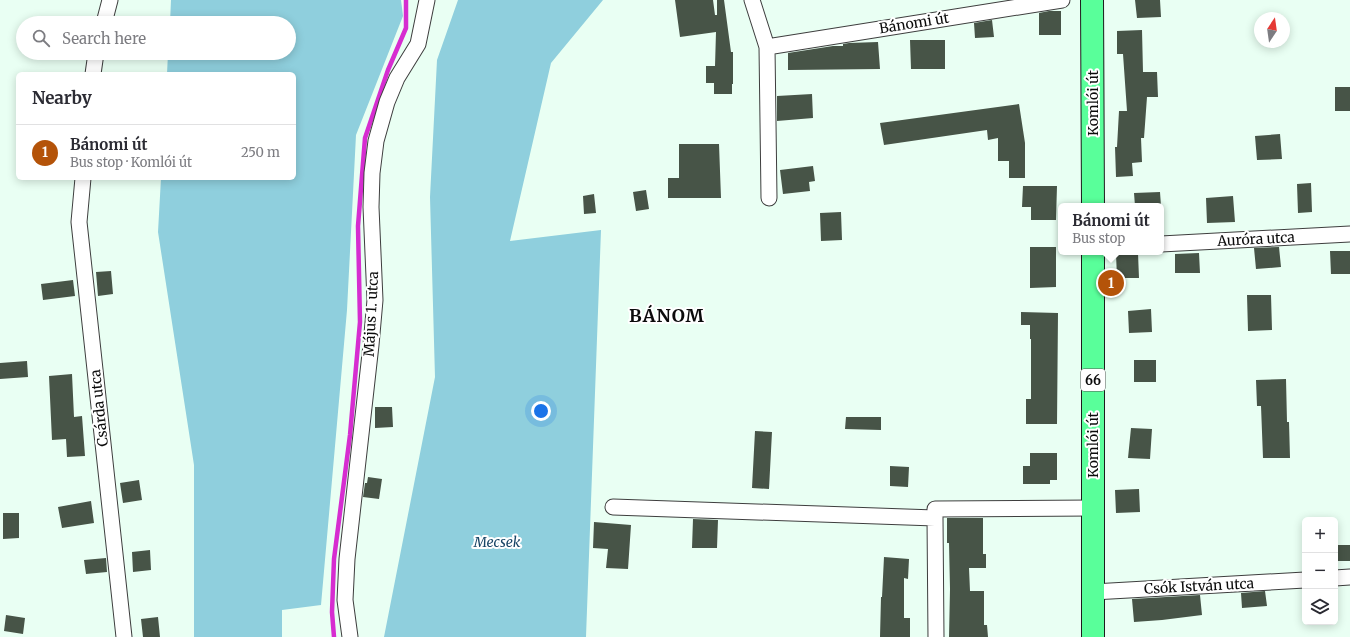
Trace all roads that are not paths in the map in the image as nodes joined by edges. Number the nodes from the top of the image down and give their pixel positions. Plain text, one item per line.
1 (110, 0) edge
2 (427, 0) edge
3 (752, 0) edge
4 (1062, 0) edge
5 (1092, 0) edge
6 (106, 16) edge
7 (767, 47) junction
8 (95, 60) edge
9 (93, 72) edge
10 (83, 180) edge
11 (769, 198) dead end
12 (1093, 203) edge
13 (1350, 234) edge
14 (1164, 244) edge
15 (1093, 255) edge
16 (614, 507) dead end
17 (1093, 508) junction
18 (935, 518) junction
19 (1350, 577) edge
20 (1338, 578) edge
21 (1302, 580) edge
22 (1093, 592) junction
23 (124, 637) edge
24 (350, 637) edge
25 (936, 637) edge
26 (1093, 637) edge

1 - 6 street
2 - 24 street, Május 1. utca
3 - 7 street
4 - 7 street, Bánomi út
5 - 12 main road, Komlói út
7 - 11 street
8 - 9 street
10 - 23 street, Csárda utca
13 - 14 street, Auróra utca
15 - 17 main road, Komlói út / 66
16 - 18 street
17 - 18 street
17 - 22 main road, Komlói út / 66
18 - 25 street
19 - 20 street
21 - 22 street, Csók István utca
22 - 26 main road, Komlói út / 66

